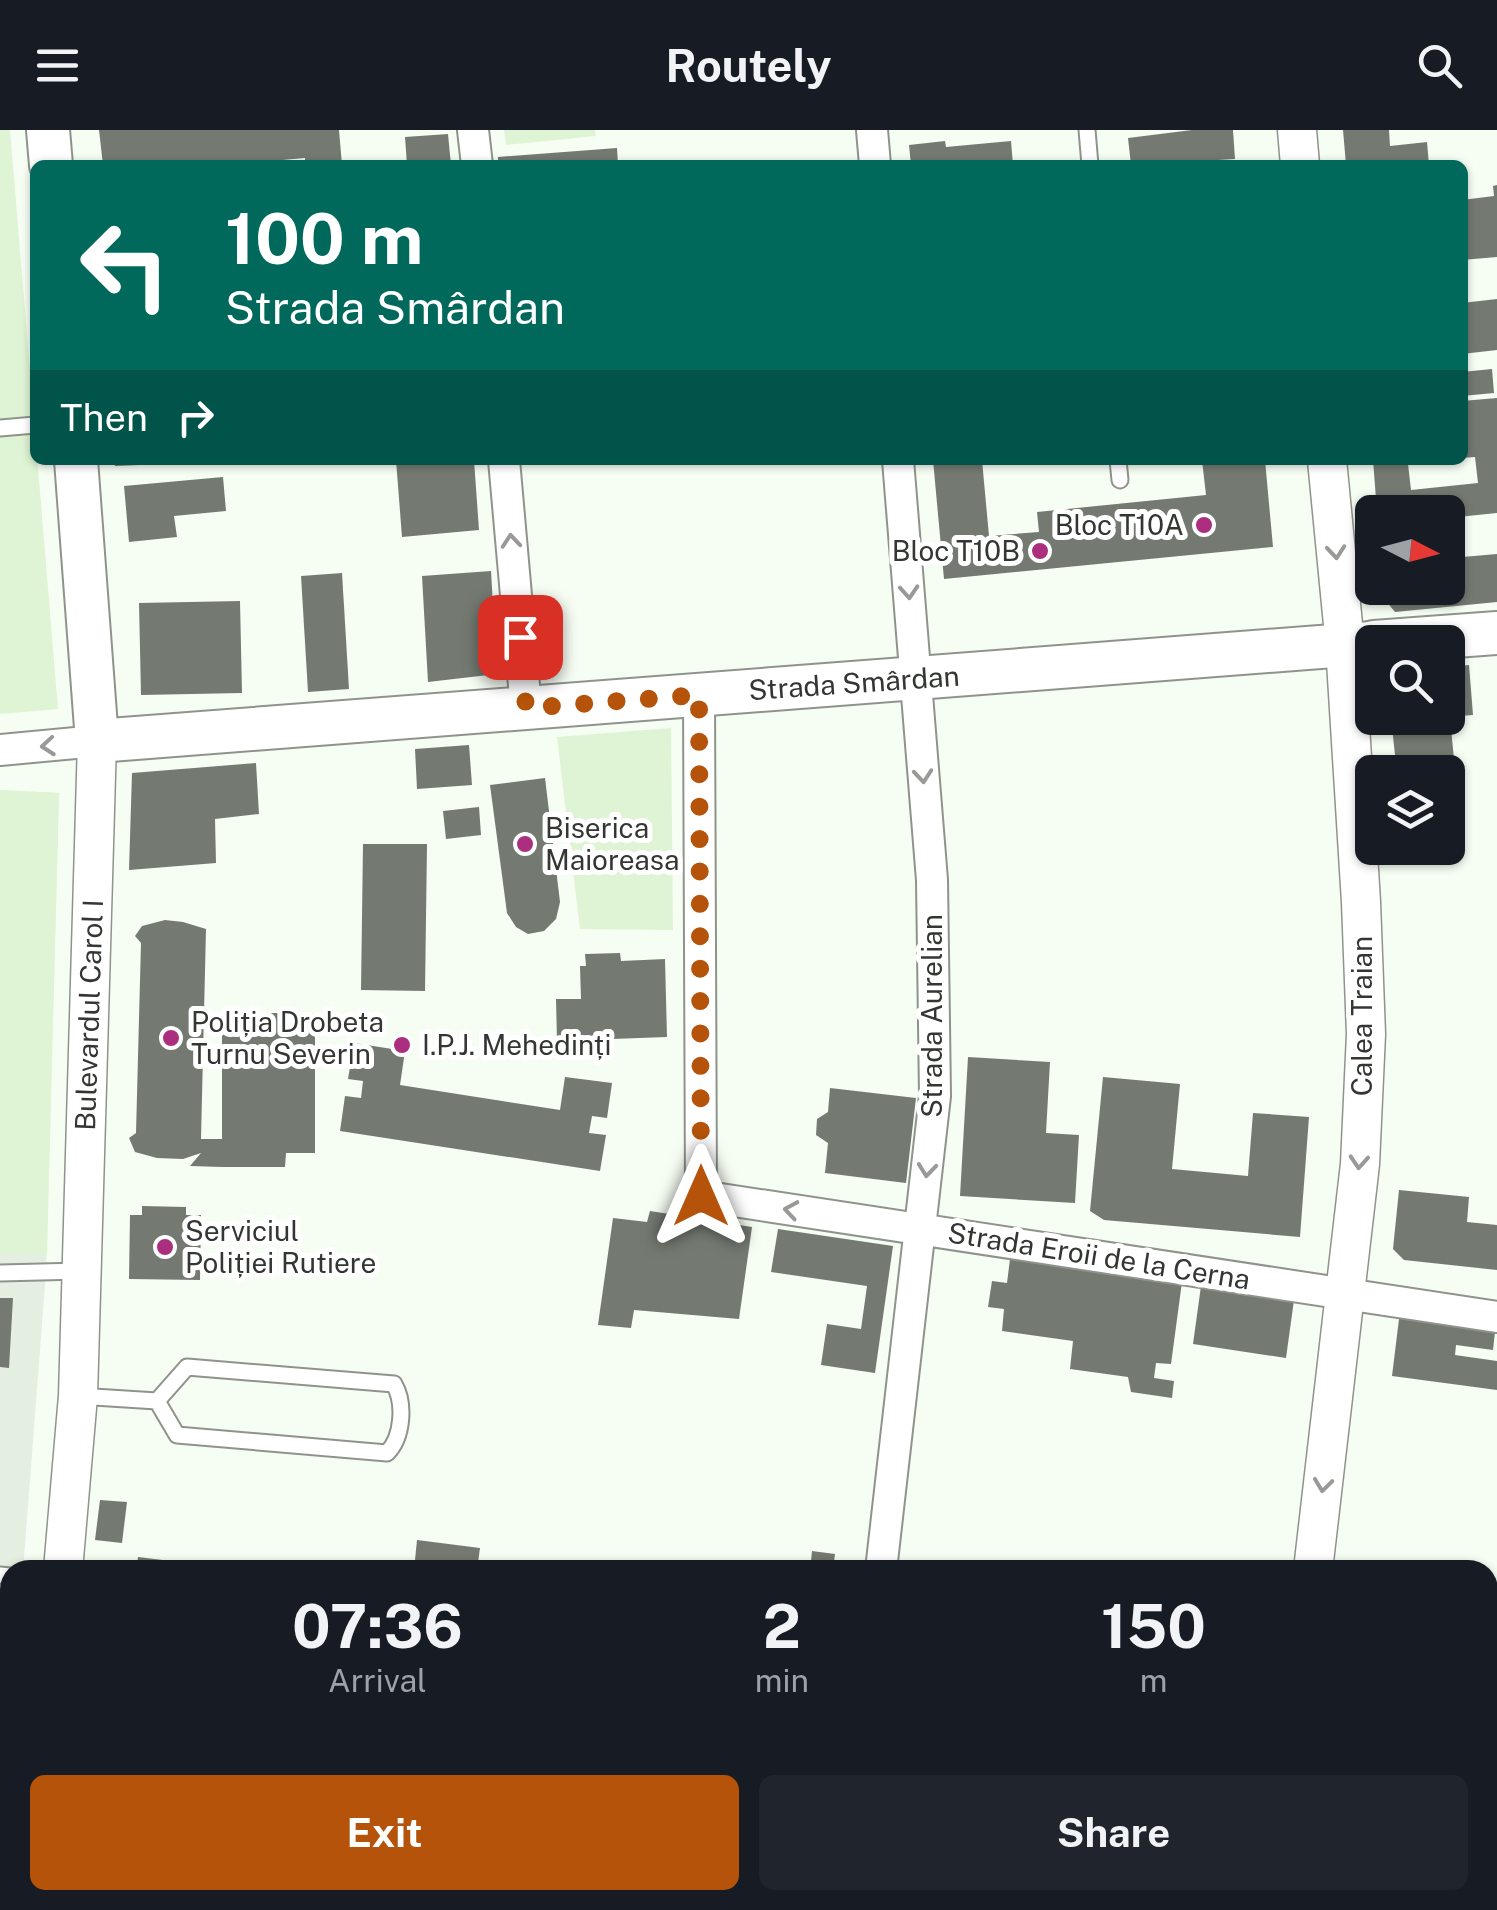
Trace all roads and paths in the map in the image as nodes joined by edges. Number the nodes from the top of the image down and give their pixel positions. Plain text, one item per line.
1 (48, 130) edge
2 (474, 130) edge
3 (872, 130) edge
4 (1086, 130) edge
5 (1297, 130) edge
6 (51, 160) edge
7 (476, 160) edge
8 (875, 160) edge
9 (1089, 160) edge
10 (1300, 160) edge
11 (30, 425) edge
12 (0, 428) edge
13 (76, 465) edge
14 (504, 465) edge
15 (898, 465) edge
16 (1118, 465) edge
17 (1328, 465) edge
18 (1120, 480) dead end
19 (1360, 625) edge
20 (1497, 633) edge
21 (1465, 635) edge
22 (1355, 644) edge
23 (916, 679) junction
24 (699, 695) junction
25 (526, 708) junction
26 (1363, 735) edge
27 (96, 742) junction
28 (0, 750) edge
29 (922, 1230) junction
30 (81, 1272) junction
31 (0, 1273) edge
32 (1346, 1293) junction
33 (1497, 1317) edge
34 (78, 1396) junction
35 (158, 1401) junction
36 (64, 1560) edge
37 (881, 1560) edge
38 (1314, 1560) edge

1 - 6 main road
2 - 7 street
3 - 8 street
4 - 9 lane
5 - 10 street
11 - 12 lane
13 - 27 main road, Bulevardul Carol I
25 -> 14 street
15 -> 23 street, Strada Aurelian
16 - 18 lane
17 -> 19 street, Calea Traian
20 - 21 main road, Strada Smârdan
22 - 23 main road, Strada Smârdan
23 - 24 main road, Strada Smârdan
23 -> 29 street, Strada Aurelian
24 - 25 main road, Strada Smârdan
29 -> 24 street, Strada Eroii de la Cerna
25 - 27 main road, Strada Smârdan
26 -> 32 street, Calea Traian
27 -> 28 street
27 - 30 street, Bulevardul Carol I
29 - 32 street, Strada Eroii de la Cerna
29 - 37 street, Strada Aurelian
30 - 31 lane
30 - 34 street, Bulevardul Carol I
32 - 33 street, Strada Eroii de la Cerna
32 -> 38 street, Calea Traian
34 - 35 lane
34 - 36 street, Bulevardul Carol I
35 - 35 lane

